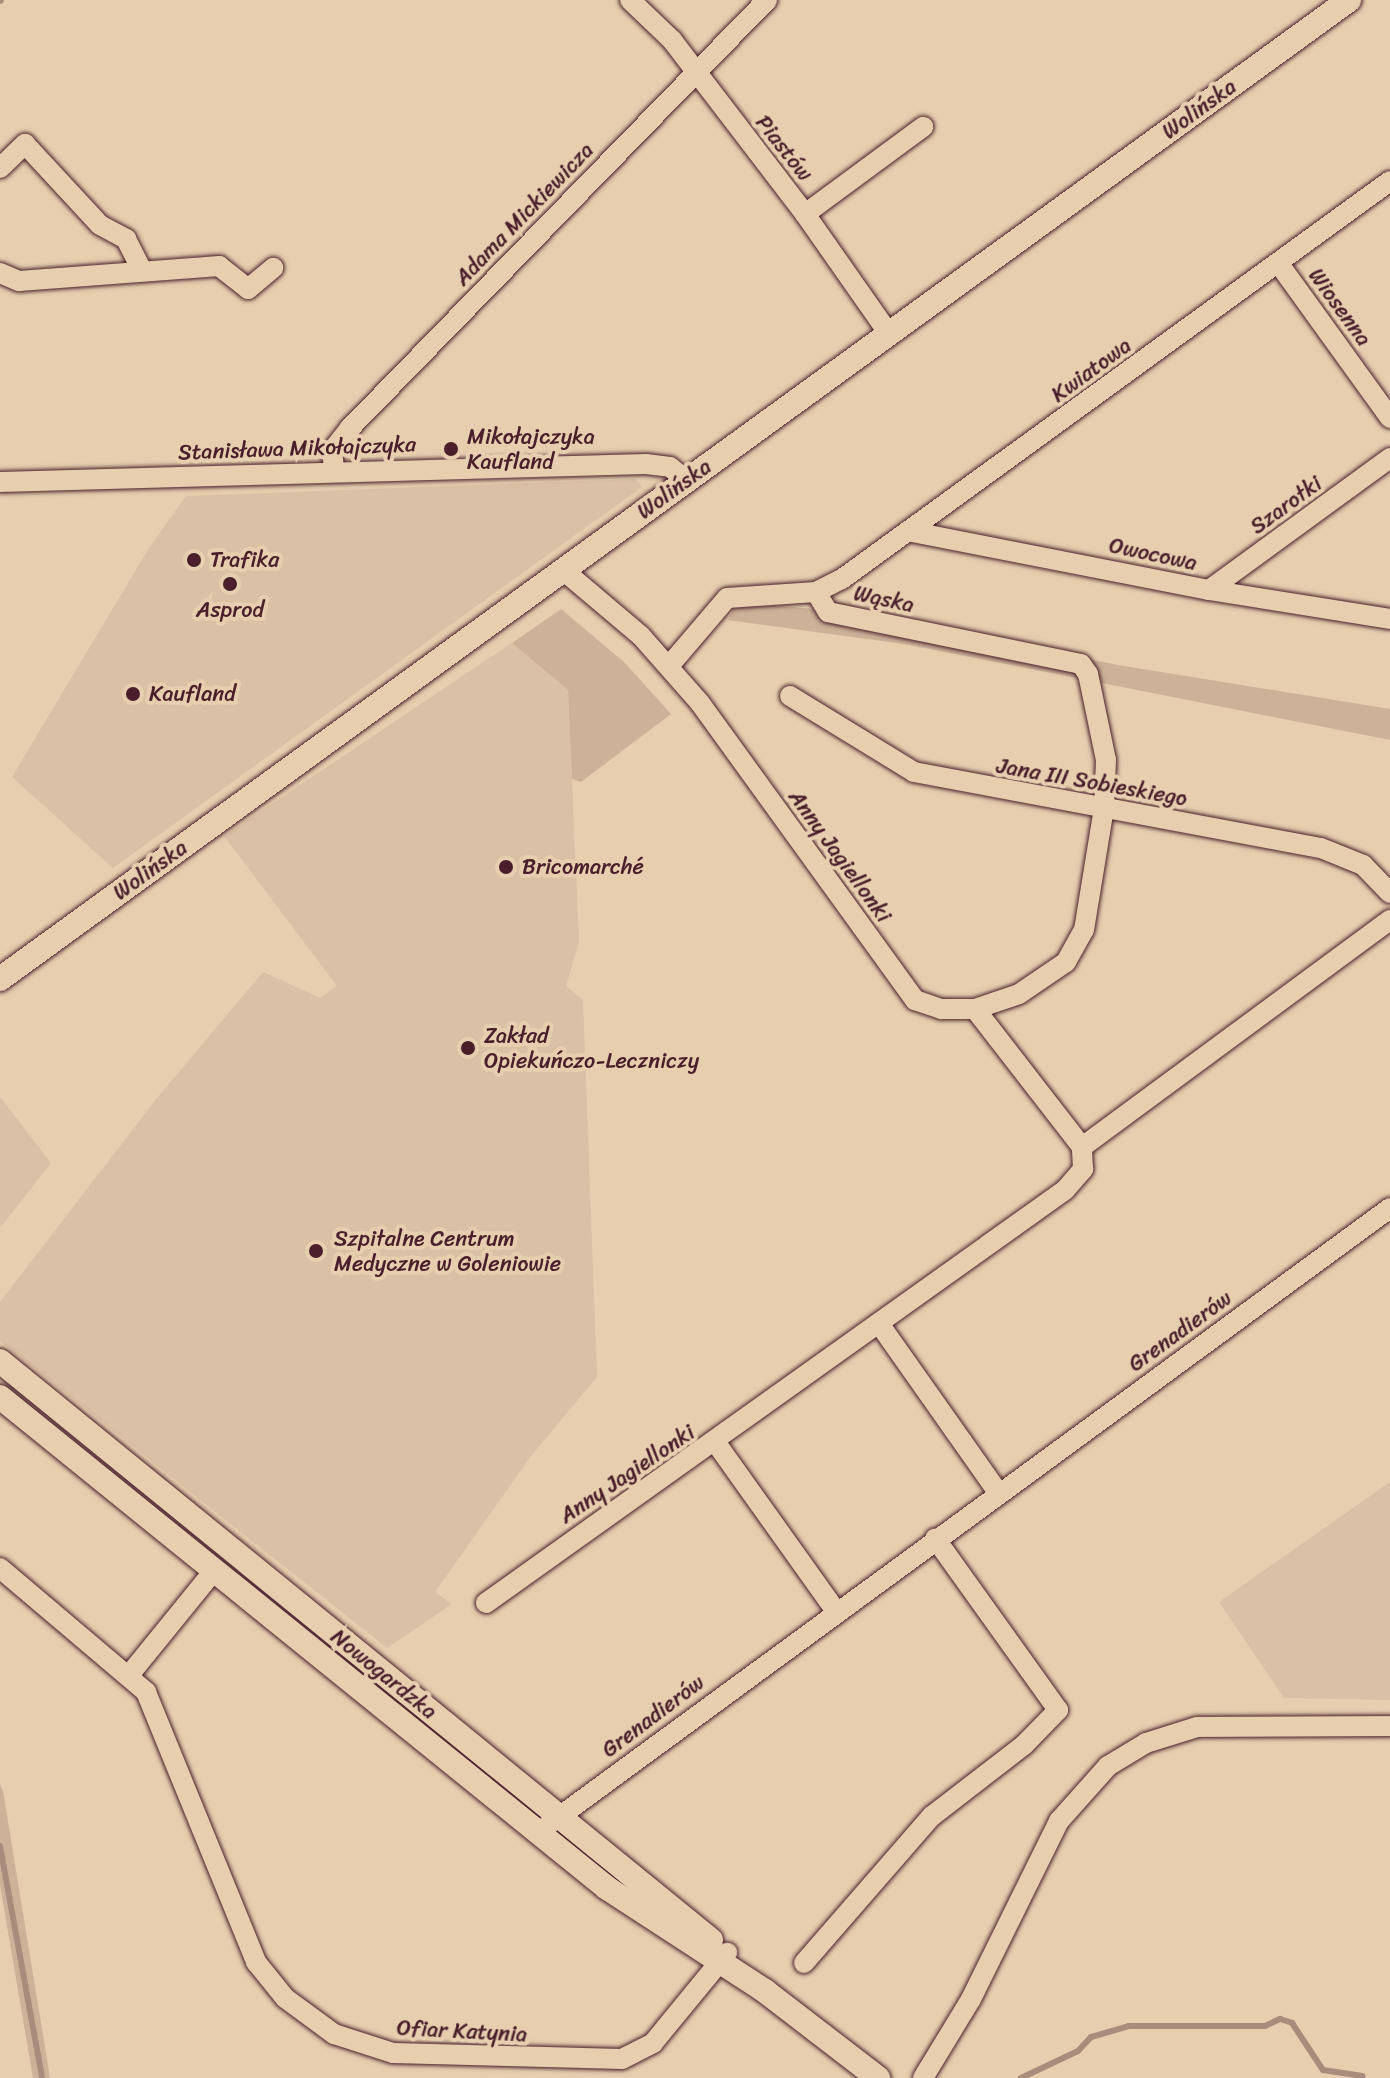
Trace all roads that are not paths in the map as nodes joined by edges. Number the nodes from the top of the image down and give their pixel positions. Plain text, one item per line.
1 (630, 0) edge
2 (767, 0) edge
3 (1349, 0) edge
4 (695, 71) junction
5 (923, 127) dead end
6 (0, 168) edge
7 (1390, 181) edge
8 (805, 214) junction
9 (1279, 264) junction
10 (273, 268) dead end
11 (142, 270) junction
12 (0, 273) edge
13 (889, 334) junction
14 (1390, 418) edge
15 (1390, 458) edge
16 (334, 469) junction
17 (686, 480) junction
18 (0, 482) edge
19 (908, 531) junction
20 (563, 570) junction
21 (1209, 590) junction
22 (816, 592) junction
23 (1390, 619) edge
24 (669, 666) junction
25 (790, 696) dead end
26 (1104, 808) junction
27 (1390, 893) edge
28 (1390, 920) edge
29 (0, 979) edge
30 (975, 1009) junction
31 (1082, 1147) junction
32 (1390, 1208) edge
33 (880, 1325) junction
34 (0, 1361) edge
35 (0, 1397) edge
36 (716, 1443) junction
37 (998, 1492) junction
38 (935, 1538) junction
39 (0, 1568) edge
40 (213, 1572) junction
41 (486, 1603) dead end
42 (835, 1610) junction
43 (130, 1674) junction
44 (1390, 1726) edge
45 (559, 1815) junction
46 (538, 1833) junction
47 (723, 1958) junction
48 (804, 1963) dead end
49 (878, 2078) edge
50 (923, 2078) edge

1 - 4 street, Piastów
2 - 4 street, Adama Mickiewicza
3 - 13 street, Wolińska
4 - 8 street, Piastów
4 - 16 street, Adama Mickiewicza
5 - 8 street
6 - 11 street
7 - 9 street, Kwiatowa
8 - 13 street, Piastów
9 - 14 street, Wiosenna
9 - 19 street, Kwiatowa
10 - 11 street
11 - 12 street
13 - 17 street, Wolińska
15 - 21 street, Szarotki
16 - 17 street, Stanisława Mikołajczyka
16 - 18 street, Stanisława Mikołajczyka
17 - 20 street, Wolińska
19 - 21 street, Owocowa
19 - 22 street, Kwiatowa
20 - 24 street, Anny Jagiellonki
20 - 29 street, Wolińska
21 - 23 street, Owocowa
22 - 24 street
22 - 26 street, Wąska
24 - 30 street, Anny Jagiellonki
25 - 26 street, Jana III Sobieskiego
26 - 27 street, Jana III Sobieskiego
26 - 30 street
28 - 31 street
30 - 31 street
31 - 33 street, Anny Jagiellonki
32 - 37 street, Grenadierów
33 - 36 street, Anny Jagiellonki
33 - 37 street
34 - 45 street, Nowogardzka
35 - 40 street, Nowogardzka
36 - 41 street, Anny Jagiellonki
36 - 42 street
37 - 38 street, Grenadierów
38 - 42 street, Grenadierów
38 - 48 street
39 - 43 street, Ofiar Katynia
40 - 43 street
40 - 46 street, Nowogardzka
42 - 45 street, Grenadierów
43 - 47 street, Ofiar Katynia
44 - 50 street
45 - 46 street, Grenadierów
45 - 47 street, Nowogardzka
46 - 47 street, Nowogardzka
47 - 49 street, Nowogardzka

